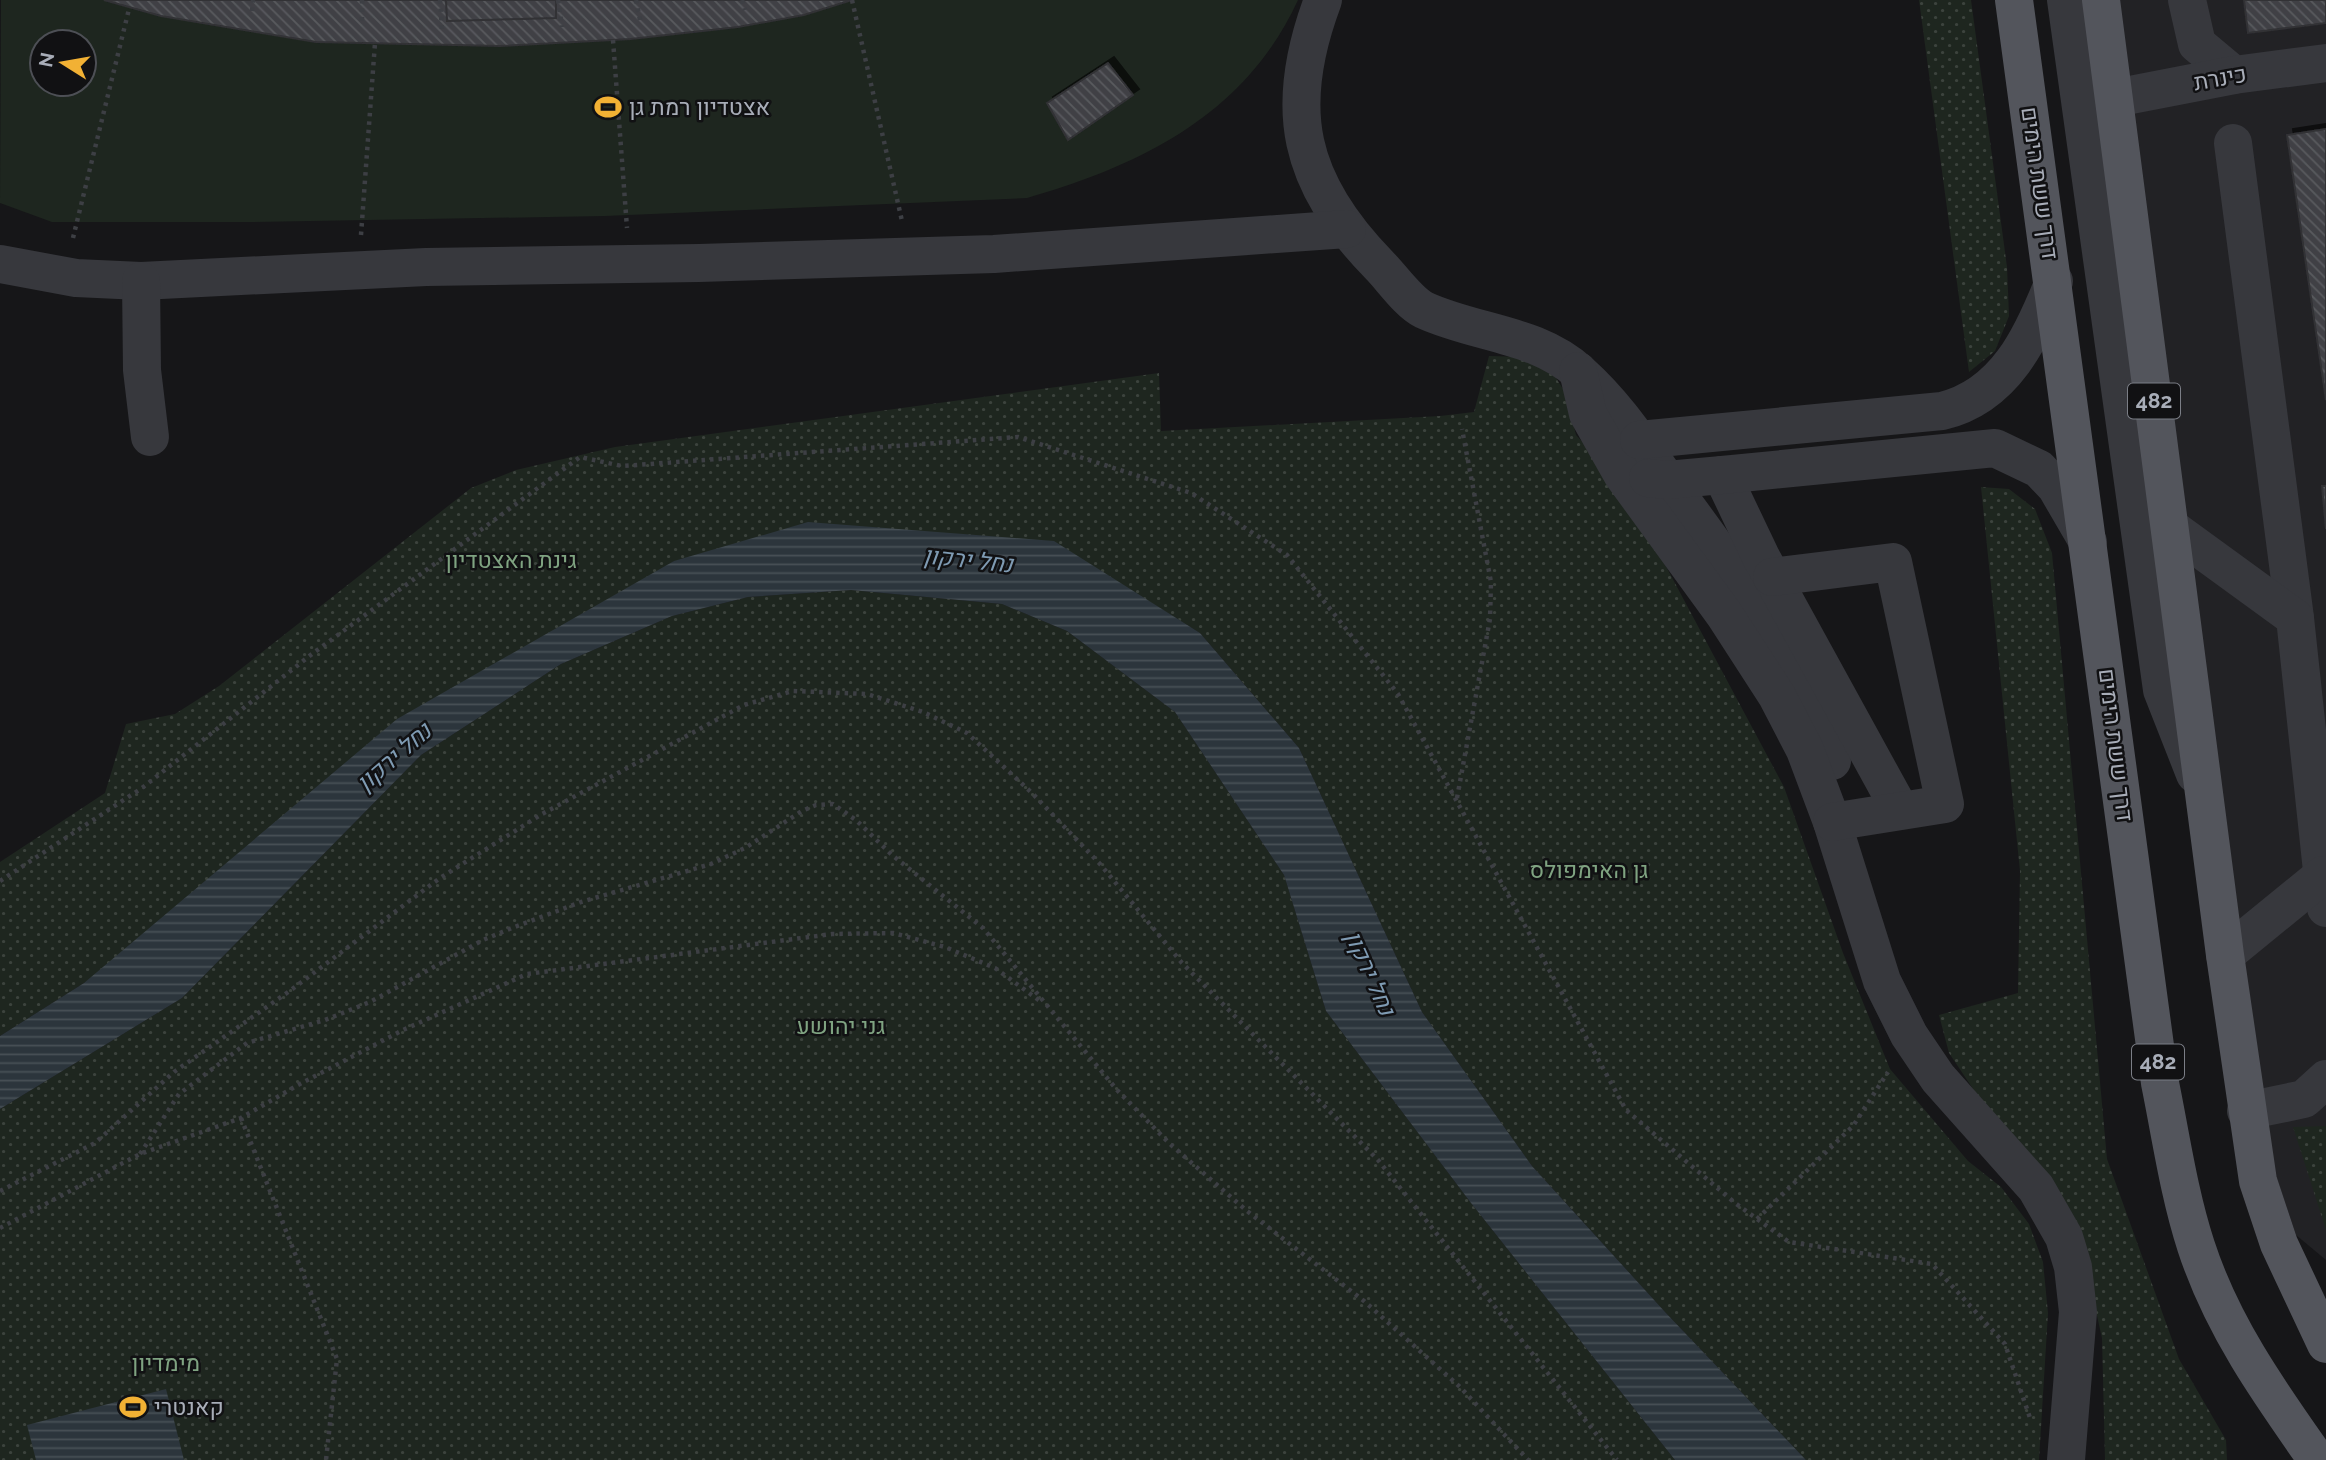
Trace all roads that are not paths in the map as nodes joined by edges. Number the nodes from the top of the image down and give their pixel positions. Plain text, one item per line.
1 (1322, 0) edge
2 (2014, 0) edge
3 (2066, 0) edge
4 (2101, 0) edge
5 (2187, 0) edge
6 (2326, 63) edge
7 (2234, 75) junction
8 (2115, 97) junction
9 (2233, 142) dead end
10 (1347, 229) junction
11 (0, 264) edge
12 (141, 281) junction
13 (2054, 281) junction
14 (1578, 371) junction
15 (150, 437) dead end
16 (1639, 440) junction
17 (1622, 474) junction
18 (1721, 475) junction
19 (1667, 480) junction
20 (2170, 527) junction
21 (2089, 545) junction
22 (1772, 577) junction
23 (2295, 618) junction
24 (2206, 802) junction
25 (1900, 810) junction
26 (1832, 822) junction
27 (2324, 892) edge
28 (2225, 955) junction
29 (2326, 1079) edge
30 (2246, 1111) junction
31 (2279, 1244) junction
32 (2326, 1282) edge
33 (2326, 1344) edge
34 (2318, 1457) edge
35 (2066, 1460) edge

1 - 10 street
2 - 13 main road, דרך ששת הימים / 482
3 - 24 street
4 - 8 main road, 482
5 - 7 street
6 - 7 street, כינרת
7 - 8 street, כינרת
8 - 20 main road, 482
9 - 23 street
10 - 12 street
10 - 14 street
11 - 12 street
12 - 15 street
13 - 16 street
13 - 21 main road, דרך ששת הימים / 482
14 - 16 street
14 - 17 street
16 - 17 street
16 - 19 street
17 - 19 street
17 - 26 street
18 - 19 street
18 - 21 street
18 - 22 street
19 - 26 street
20 - 23 street
20 - 24 main road, 482
21 - 34 main road, דרך ששת הימים / 482
22 - 25 street
22 - 25 street
23 - 27 street
24 - 28 main road, 482
25 - 26 street
26 - 35 street
27 - 28 street
28 - 30 main road, 482
29 - 30 street
30 - 31 main road, 482
31 - 32 main road
31 - 33 main road, 482

